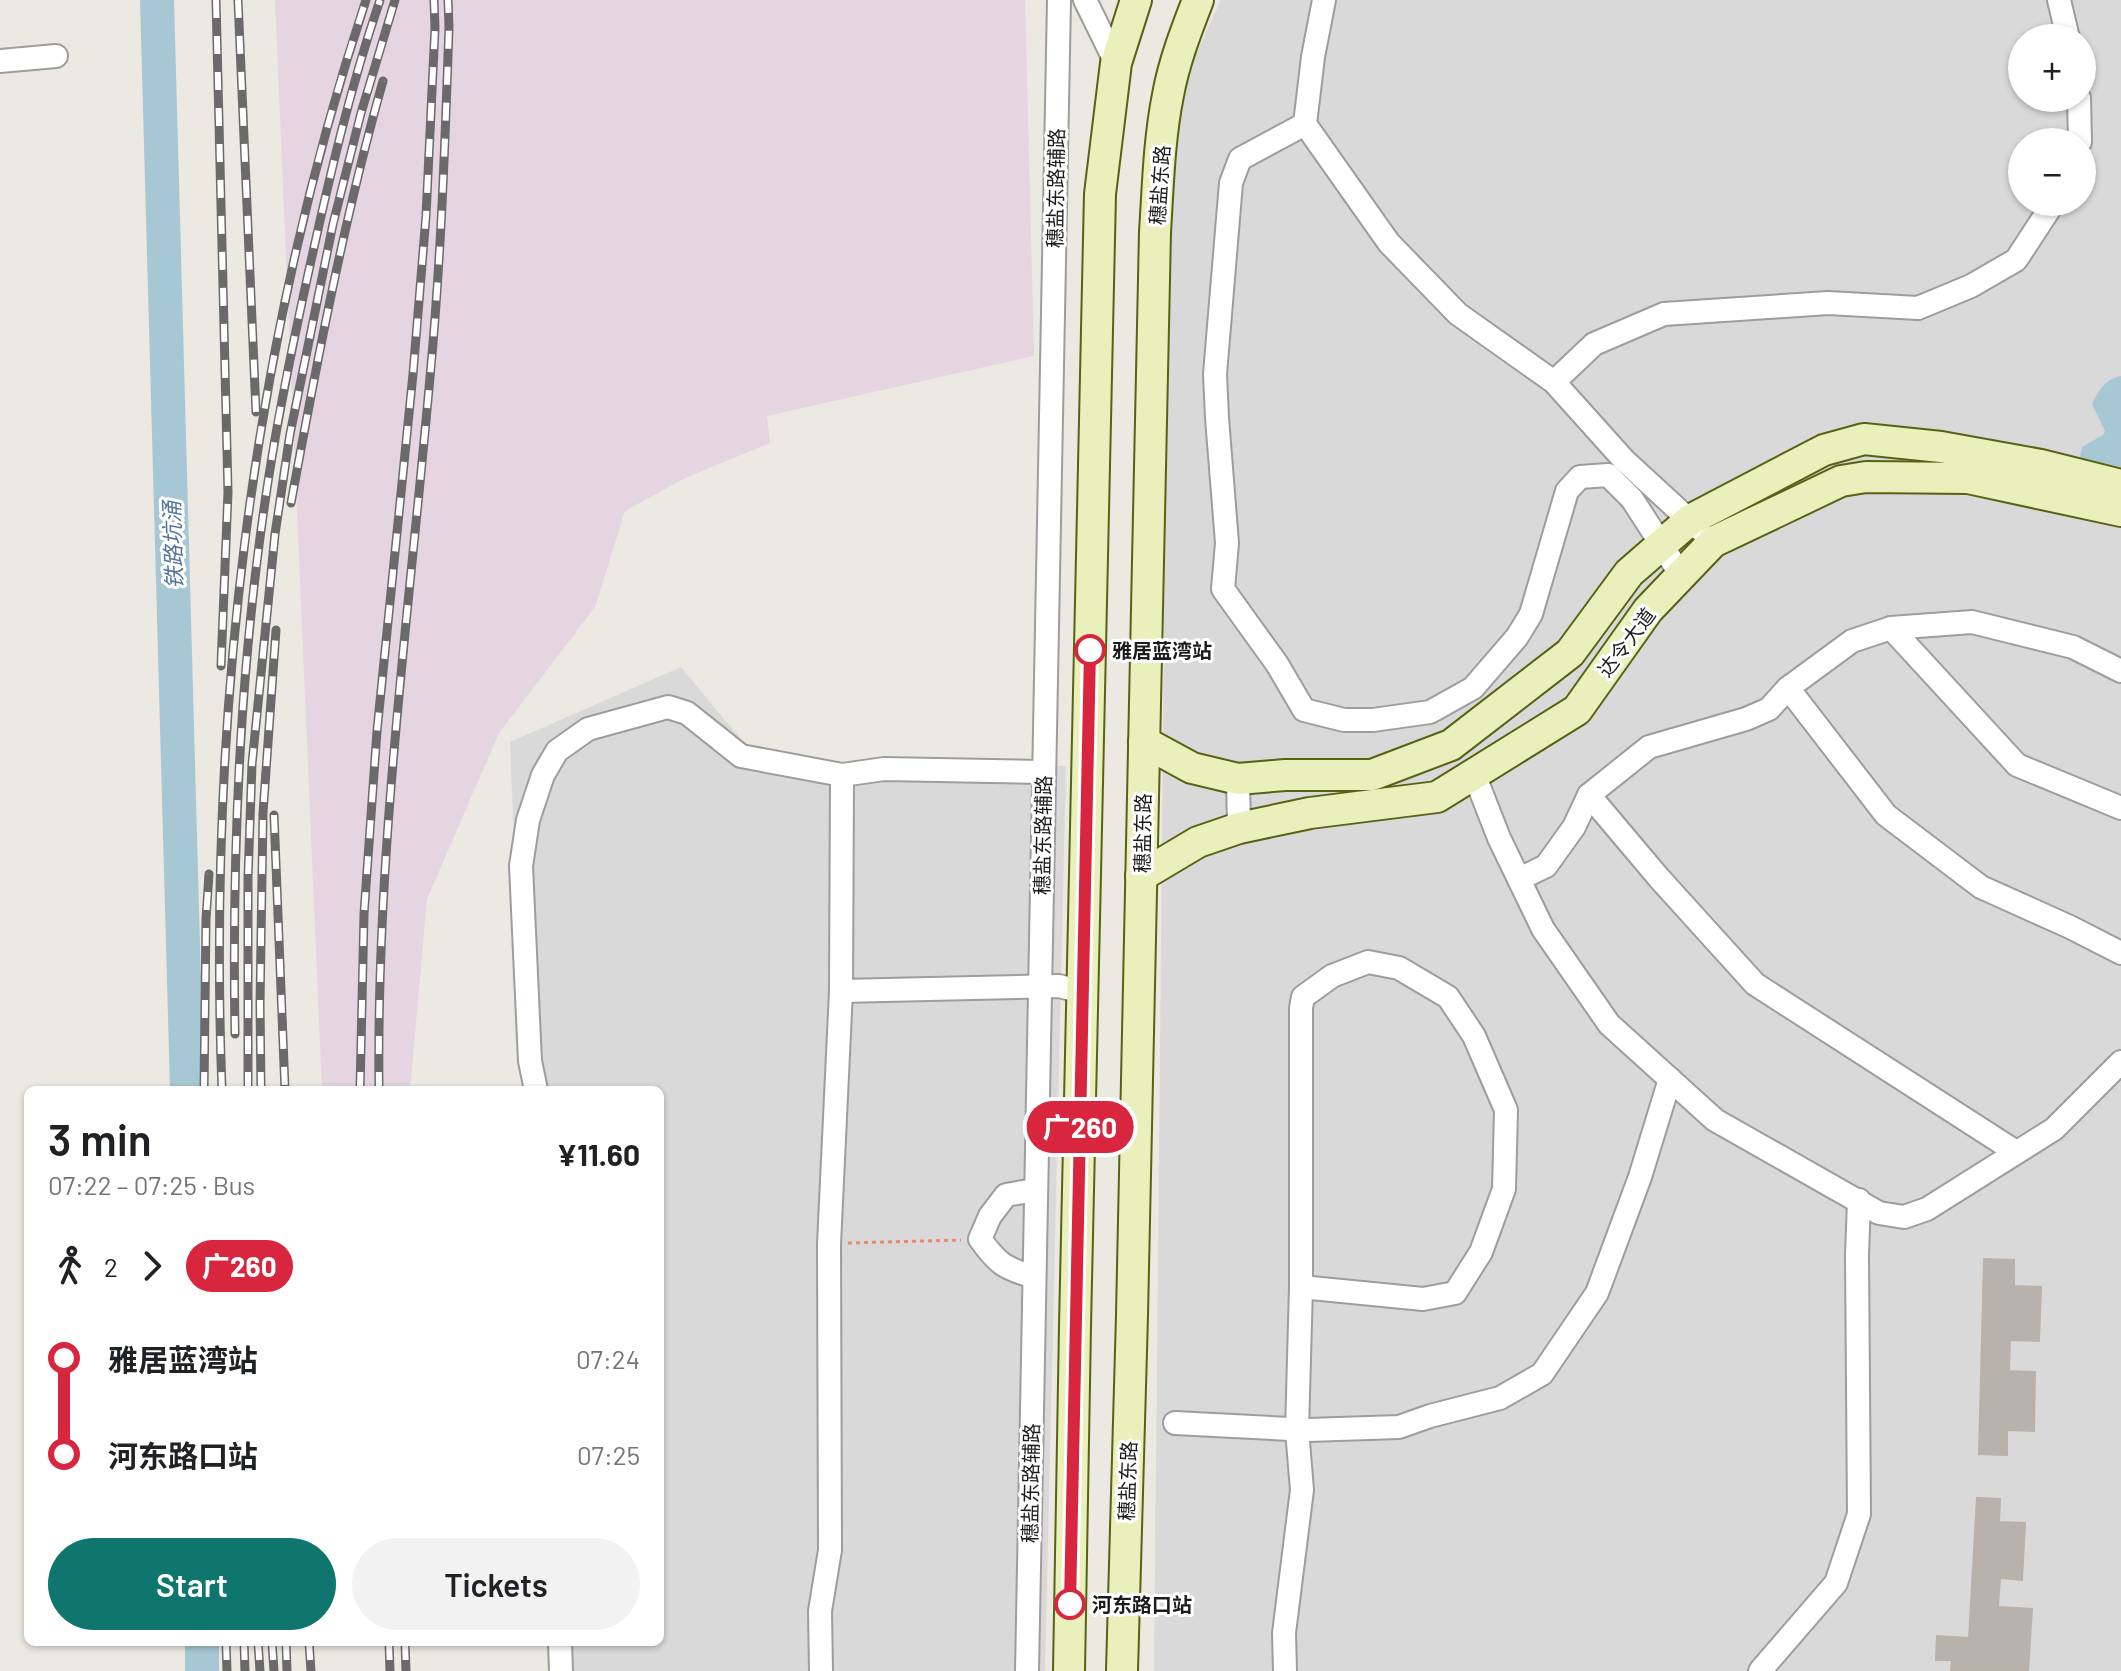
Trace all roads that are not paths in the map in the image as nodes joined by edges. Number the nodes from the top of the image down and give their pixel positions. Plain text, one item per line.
1 (1059, 0) edge
2 (1085, 0) edge
3 (1136, 0) edge
4 (1198, 0) edge
5 (1324, 0) edge
6 (2059, 0) edge
7 (2065, 24) edge
8 (56, 56) dead end
9 (0, 61) edge
10 (1116, 63) junction
11 (1305, 124) junction
12 (2045, 216) edge
13 (1554, 382) junction
14 (2121, 485) edge
15 (2121, 511) edge
16 (1690, 520) junction
17 (1713, 542) junction
18 (1662, 545) junction
19 (1681, 575) junction
20 (1891, 628) junction
21 (2121, 671) edge
22 (1788, 688) junction
23 (1144, 742) junction
24 (1043, 772) junction
25 (1474, 774) junction
26 (842, 775) junction
27 (1238, 779) junction
28 (1589, 795) junction
29 (2121, 808) edge
30 (1239, 828) junction
31 (1141, 876) junction
32 (1519, 879) junction
33 (2121, 953) edge
34 (1039, 987) junction
35 (841, 991) junction
36 (1083, 992) junction
37 (2121, 1062) edge
38 (1670, 1079) junction
39 (535, 1086) edge
40 (2016, 1152) junction
41 (1035, 1190) junction
42 (1859, 1200) junction
43 (1034, 1277) junction
44 (1301, 1287) junction
45 (1175, 1423) dead end
46 (1297, 1430) junction
47 (560, 1646) edge
48 (561, 1671) edge
49 (821, 1671) edge
50 (1027, 1671) edge
51 (1069, 1671) edge
52 (1122, 1671) edge
53 (1285, 1671) edge
54 (1760, 1671) edge

1 - 24 street, 穗盐东路辅路
2 - 10 street
3 - 10 main road
4 - 23 main road, 穗盐东路
5 - 11 street
6 - 7 street
8 - 9 street
10 - 36 main road
11 - 13 street
11 - 18 street
12 - 13 street
13 - 16 street
14 - 16 main road, 达令大道
15 - 17 main road, 达令大道
16 - 17 street
16 - 18 main road, 达令大道
17 - 19 main road, 达令大道
18 - 19 street
18 - 27 main road, 达令大道
19 - 25 main road, 达令大道
20 - 21 street
20 - 22 street
20 - 29 street
22 - 28 street
22 - 33 street
23 - 27 main road, 达令大道
23 - 31 main road, 穗盐东路
24 - 26 street
24 - 34 street, 穗盐东路辅路
25 - 30 main road, 达令大道
25 - 32 street
26 - 35 street
26 - 39 street
27 - 30 street
28 - 32 street
28 - 40 street
30 - 31 main road, 达令大道
31 - 52 main road, 穗盐东路
32 - 38 street
34 - 35 street
34 - 36 street
34 - 41 street, 穗盐东路辅路
35 - 49 street
36 - 51 main road
37 - 40 street
38 - 42 street
38 - 46 street
40 - 42 street
41 - 43 street, 穗盐东路辅路
41 - 43 street
42 - 54 street
43 - 50 street, 穗盐东路辅路
44 - 44 street
44 - 46 street
45 - 46 street
46 - 53 street
47 - 48 street

